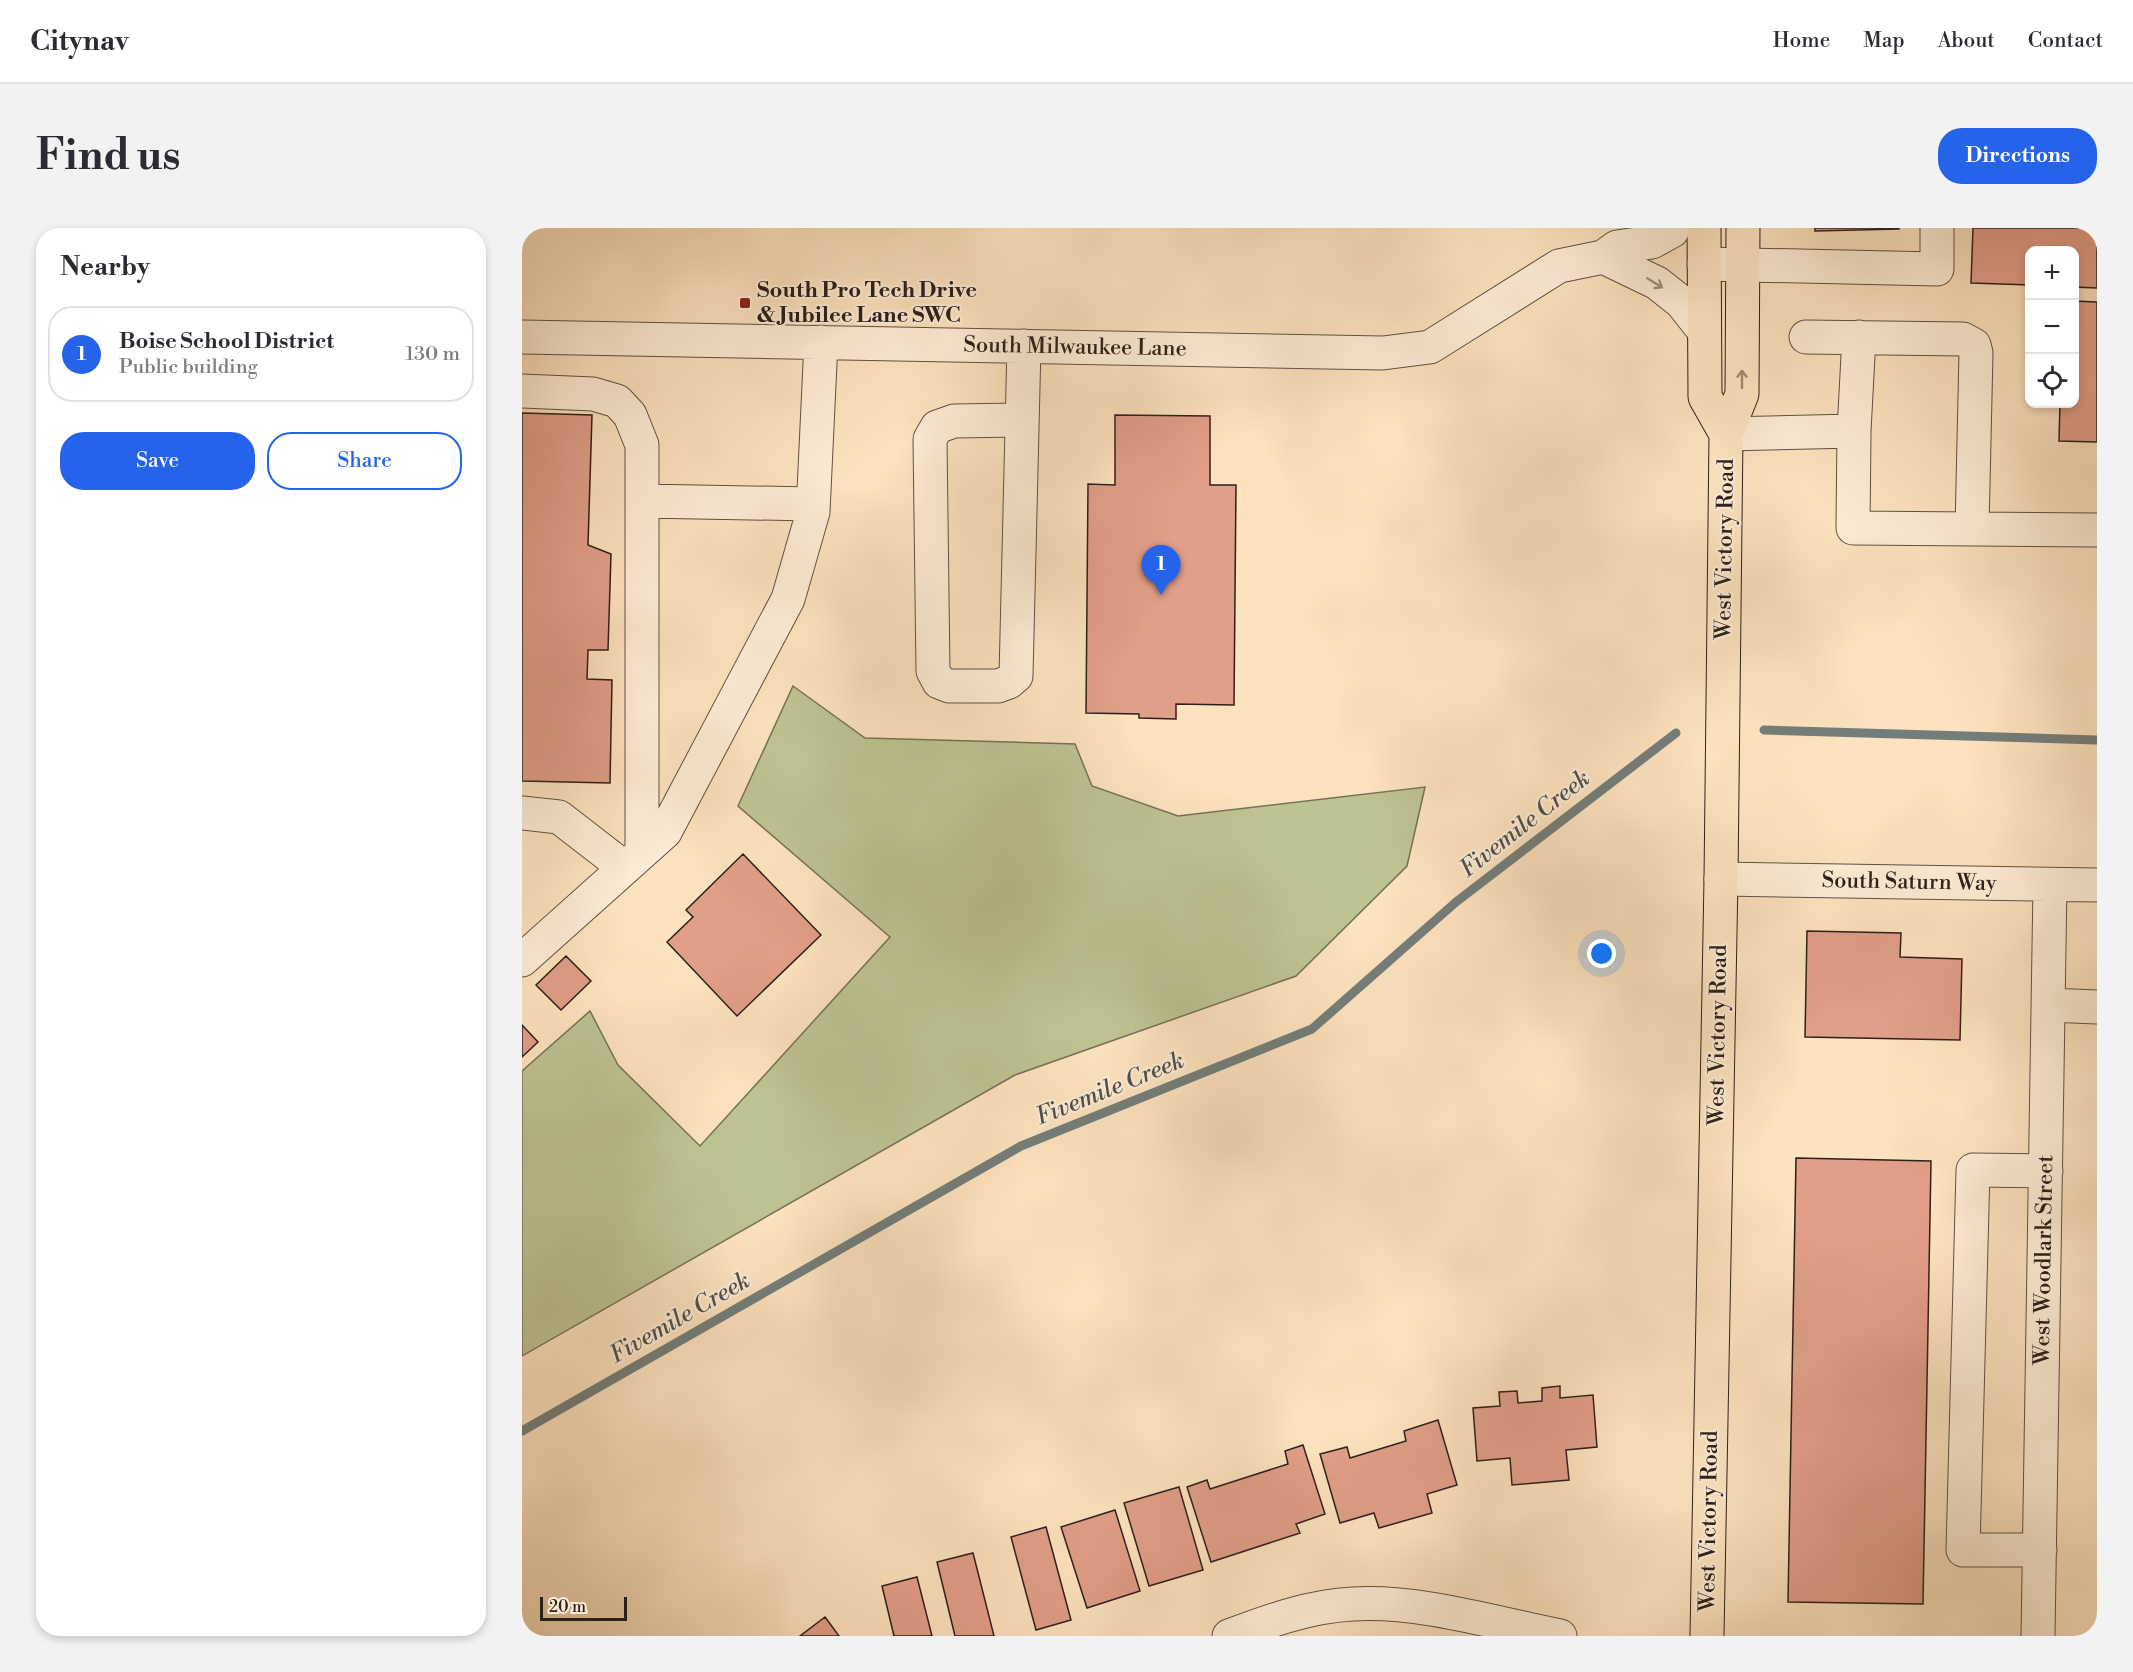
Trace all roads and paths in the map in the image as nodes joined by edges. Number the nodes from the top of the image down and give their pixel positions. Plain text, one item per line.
1 (1672, 228) edge
2 (1704, 228) edge
3 (1743, 228) edge
4 (1937, 228) edge
5 (1603, 257) junction
6 (1704, 264) junction
7 (1742, 264) junction
8 (1704, 331) junction
9 (1806, 336) dead end
10 (522, 337) edge
11 (1859, 337) junction
12 (821, 342) junction
13 (1023, 346) junction
14 (522, 391) edge
15 (1022, 420) junction
16 (1854, 431) junction
17 (1726, 434) junction
18 (643, 501) junction
19 (813, 504) junction
20 (1972, 529) junction
21 (2097, 530) edge
22 (522, 813) edge
23 (634, 860) junction
24 (1721, 879) junction
25 (2050, 885) junction
26 (2097, 885) edge
27 (522, 960) edge
28 (2048, 1005) junction
29 (2097, 1007) edge
30 (2046, 1171) junction
31 (2040, 1550) junction
32 (1229, 1636) edge
33 (1560, 1636) edge
34 (1707, 1636) edge
35 (2038, 1636) edge

1 - 5 street, South Milwaukee Lane
2 - 6 main road, West Victory Road
3 - 7 main road, West Victory Road
4 - 7 street
5 -> 8 street
5 - 13 street, South Milwaukee Lane
6 - 7 street
6 - 8 main road, West Victory Road
17 -> 7 main road, West Victory Road
8 - 17 main road, West Victory Road
9 - 11 street
10 - 12 street, South Milwaukee Lane
11 - 16 street
11 - 20 street
12 - 13 street, South Milwaukee Lane
12 - 19 street
13 - 15 street
14 - 18 street
15 - 15 street
16 - 17 street
16 - 20 street
17 - 24 main road, West Victory Road
18 - 19 street
18 - 23 street
19 - 23 street
20 - 21 street
22 - 23 street
23 - 27 street
24 - 25 street, South Saturn Way
24 - 34 main road, West Victory Road
25 - 26 street, South Saturn Way
25 - 28 street, West Woodlark Street
28 - 29 street
28 - 30 street, West Woodlark Street
30 - 31 street, West Woodlark Street
30 - 31 street
31 - 35 street, West Woodlark Street
32 - 33 street

